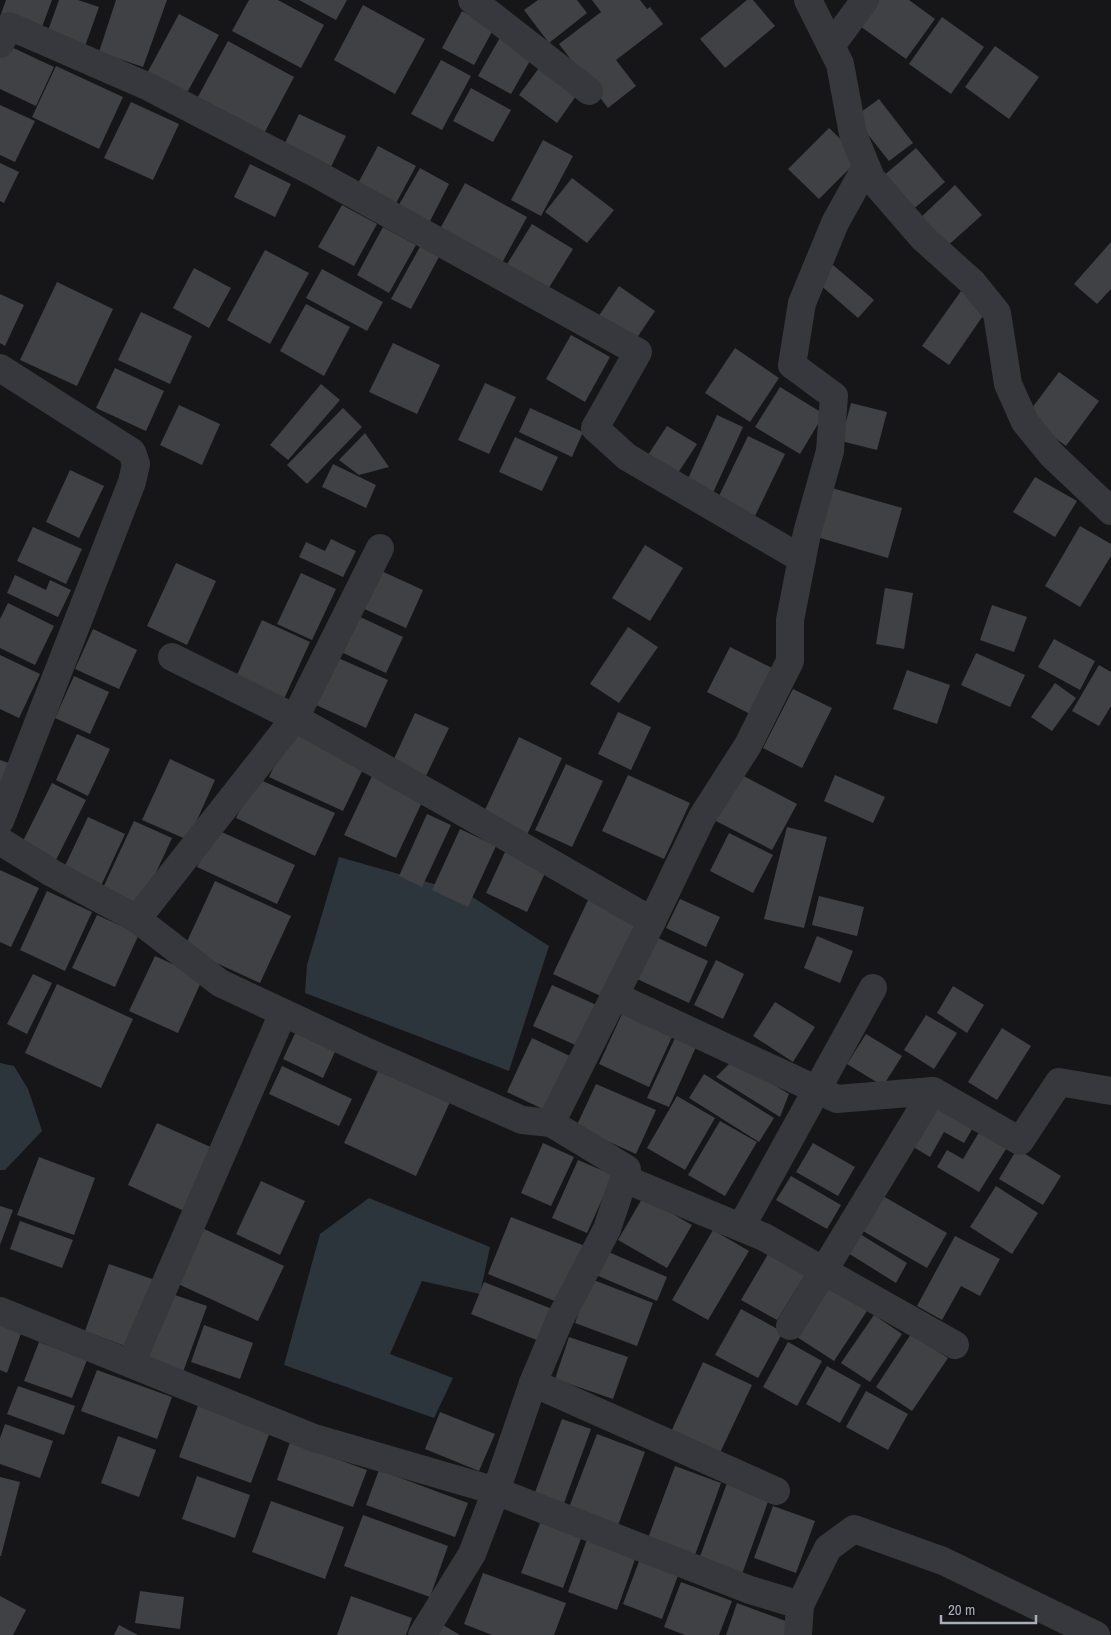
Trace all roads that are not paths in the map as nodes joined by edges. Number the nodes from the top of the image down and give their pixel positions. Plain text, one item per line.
1 (472, 0) edge
2 (808, 0) edge
3 (865, 0) edge
4 (0, 44) edge
5 (831, 46) junction
6 (589, 91) dead end
7 (866, 167) junction
8 (0, 368) edge
9 (1111, 511) edge
10 (380, 548) dead end
11 (802, 559) junction
12 (172, 657) dead end
13 (295, 718) junction
14 (0, 821) edge
15 (0, 841) edge
16 (137, 919) junction
17 (652, 922) junction
18 (873, 988) dead end
19 (615, 996) junction
20 (283, 1012) junction
21 (816, 1090) junction
22 (933, 1090) junction
23 (1111, 1091) edge
24 (551, 1123) junction
25 (625, 1180) junction
26 (741, 1227) junction
27 (824, 1272) junction
28 (0, 1311) edge
29 (790, 1326) dead end
30 (955, 1345) dead end
31 (131, 1363) junction
32 (533, 1383) junction
33 (496, 1491) junction
34 (776, 1491) dead end
35 (800, 1606) junction
36 (422, 1635) edge
37 (798, 1635) edge
38 (1096, 1635) edge

1 - 6 street
2 - 5 street
3 - 5 street
4 - 11 street
5 - 7 street
7 - 9 street
7 - 11 street
8 - 14 street
10 - 13 street
11 - 17 street
12 - 13 street
13 - 16 street
13 - 17 street
15 - 16 street
16 - 20 street
17 - 19 street
18 - 21 street
19 - 21 street
19 - 24 street
20 - 24 street
20 - 31 street
21 - 22 street
21 - 26 street
22 - 23 street
22 - 27 street
24 - 25 street
25 - 26 street
25 - 32 street
26 - 27 street
27 - 29 street
27 - 30 street
28 - 31 street
31 - 33 street
32 - 33 street
32 - 34 street
33 - 35 street
33 - 36 street
35 - 37 street
35 - 38 street

